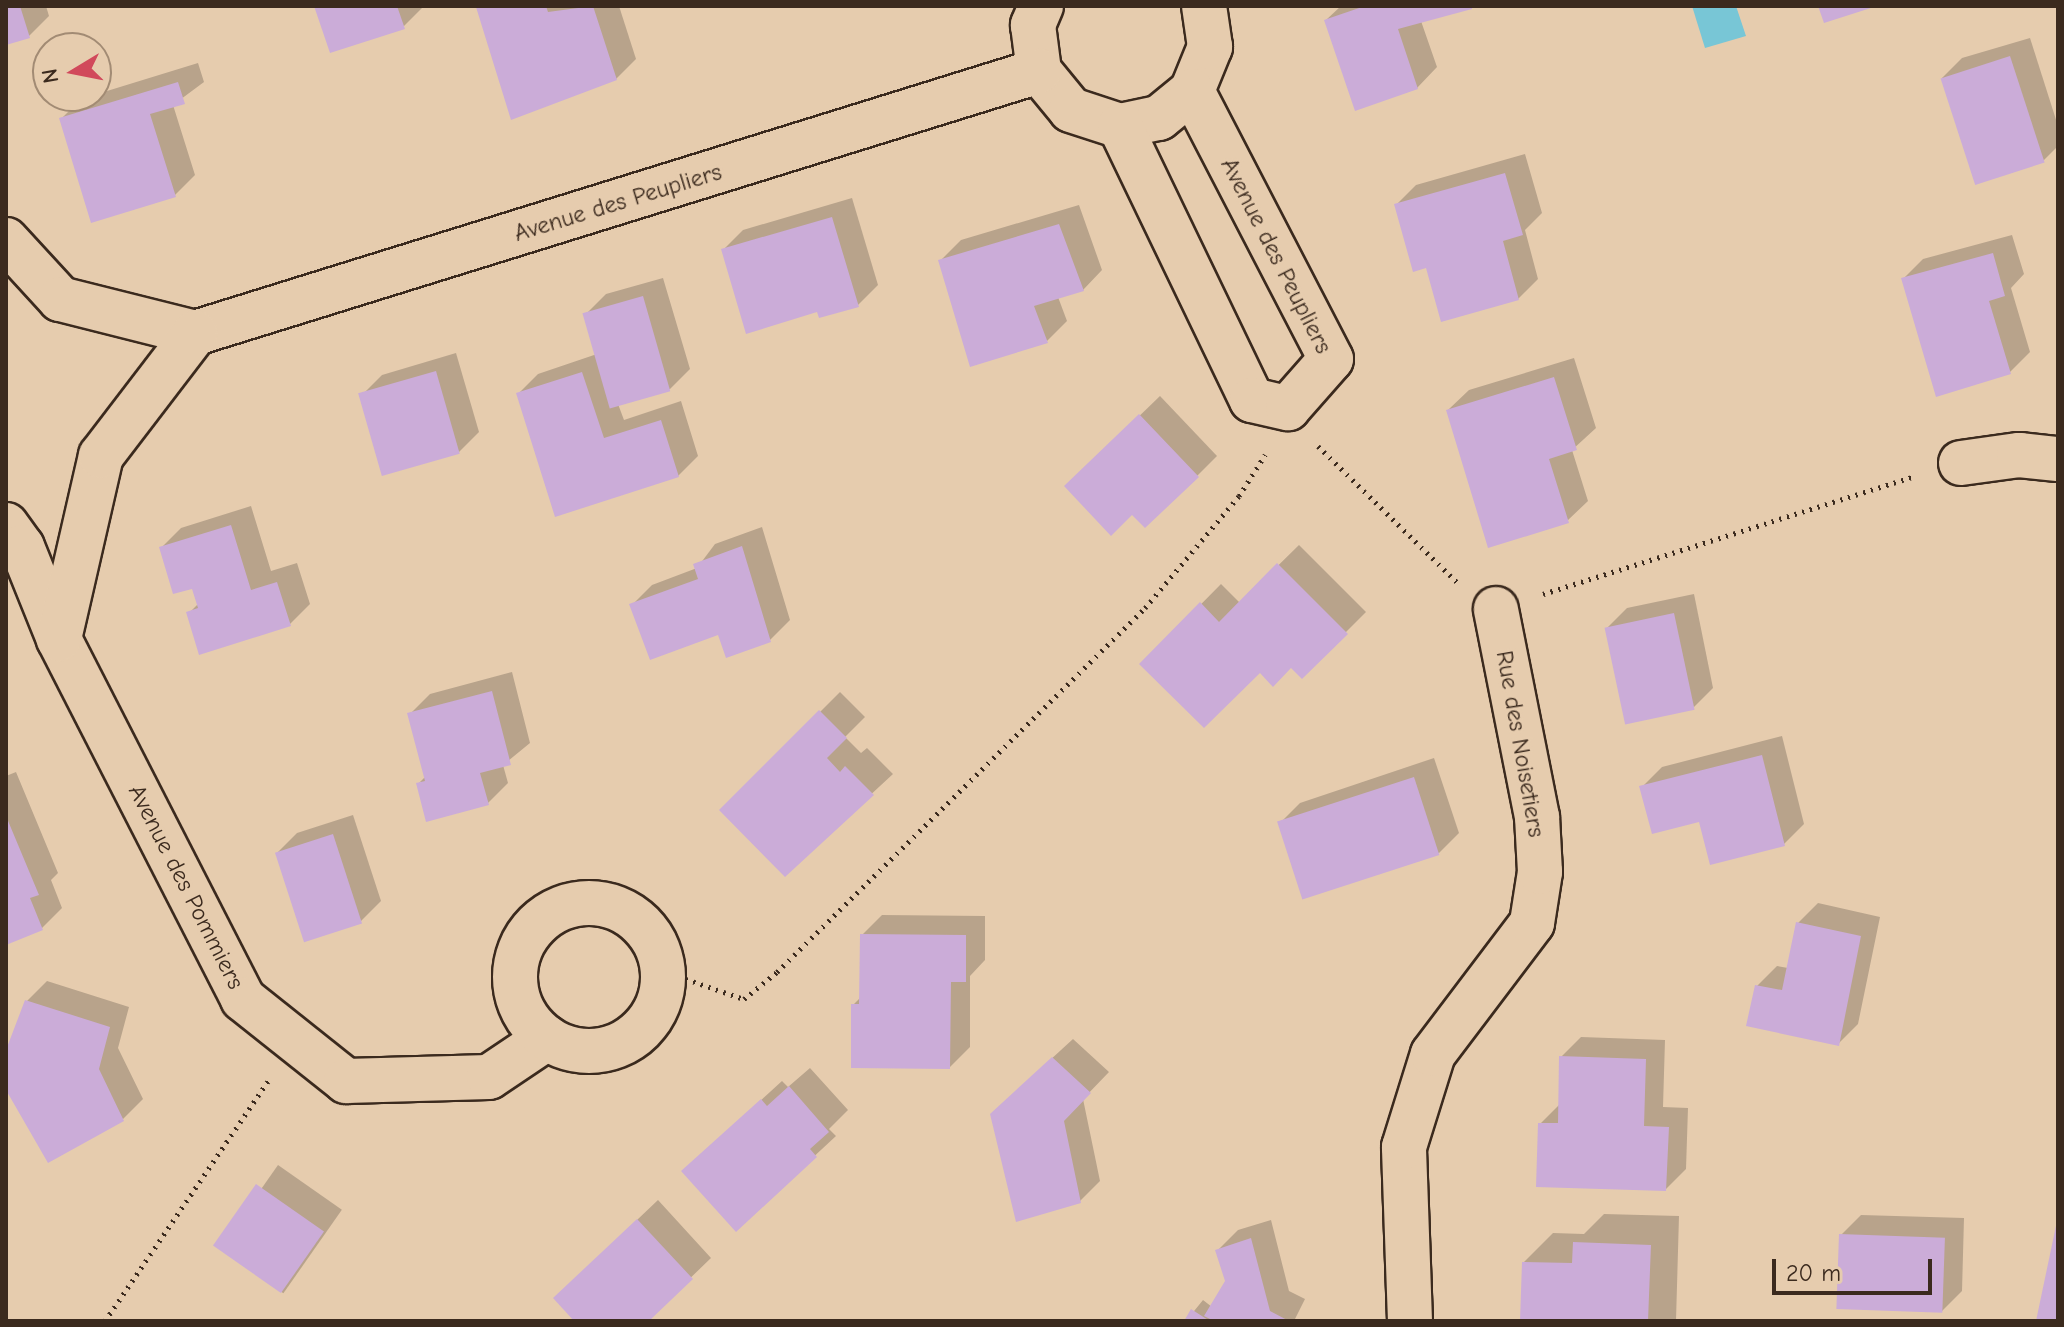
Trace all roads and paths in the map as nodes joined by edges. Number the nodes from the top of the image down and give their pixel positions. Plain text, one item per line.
1 (1041, 6) edge
2 (1204, 6) edge
3 (1039, 71) junction
4 (1192, 91) junction
5 (1120, 126) junction
6 (6, 240) edge
7 (195, 333) junction
8 (1279, 407) junction
9 (2058, 459) edge
10 (1961, 463) joint
11 (6, 525) edge
12 (1496, 609) junction
13 (59, 639) junction
14 (663, 971) junction
15 (547, 1038) junction
16 (293, 1042) junction
17 (105, 1321) edge
18 (1410, 1321) edge

1 - 3 street
2 - 4 street
3 - 5 street
3 - 7 street, Avenue des Peupliers
4 - 5 street
4 - 8 street, Avenue des Peupliers
5 - 8 street
6 - 7 street
7 - 13 street
8 - 12 path
8 - 14 path
9 - 10 street
10 - 12 path
11 - 13 street, Avenue des Pommiers
12 - 18 street, Rue des Noisetiers
13 - 16 street, Avenue des Pommiers
14 - 15 street
14 - 15 street
15 - 16 street, Avenue des Pommiers
16 - 17 path

